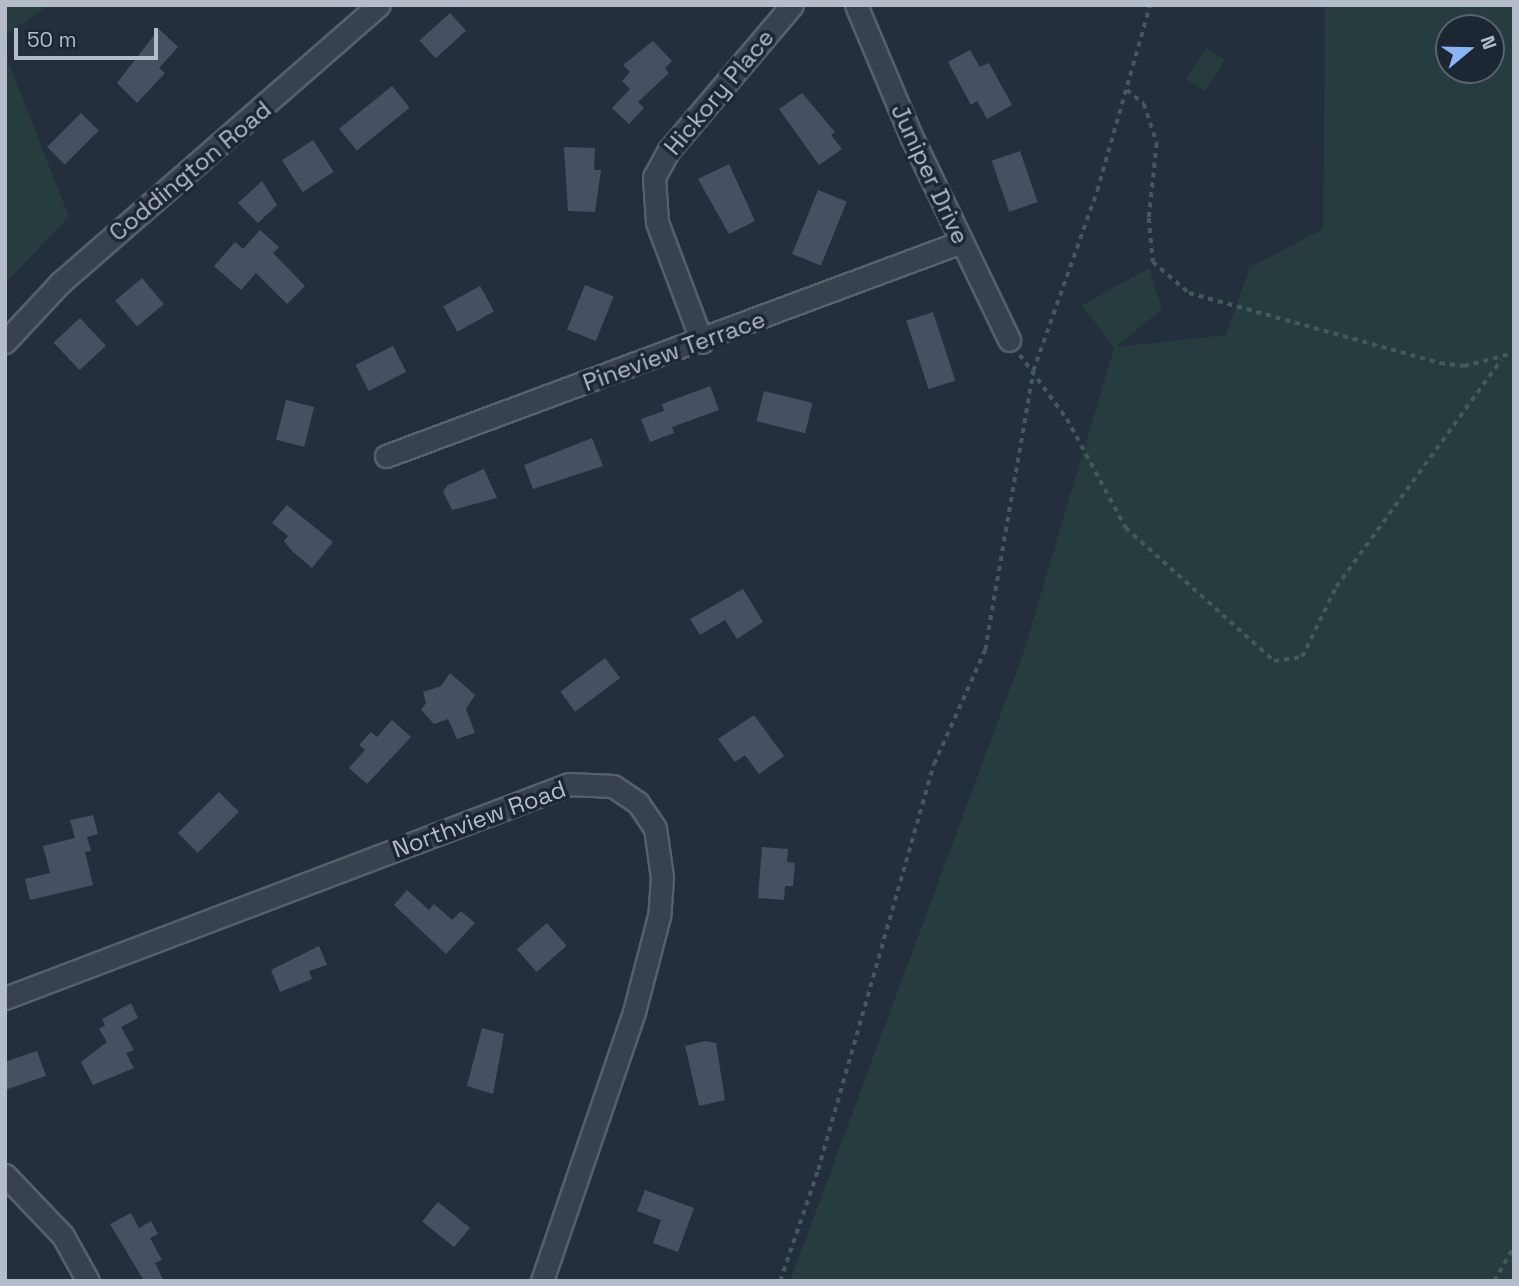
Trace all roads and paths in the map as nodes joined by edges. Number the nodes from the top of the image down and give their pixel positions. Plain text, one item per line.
1 (379, 5) edge
2 (792, 5) edge
3 (856, 5) edge
4 (1150, 5) edge
5 (1127, 90) junction
6 (961, 242) junction
7 (1009, 340) joint
8 (702, 341) junction
9 (5, 342) edge
10 (1514, 353) edge
11 (1501, 360) junction
12 (1033, 371) junction
13 (386, 456) dead end
14 (5, 998) edge
15 (5, 1175) edge
16 (1514, 1247) edge
17 (88, 1281) edge
18 (542, 1281) edge
19 (780, 1281) edge
20 (1493, 1281) edge

1 - 9 street, Coddington Road
2 - 8 street, Hickory Place
3 - 6 street, Juniper Drive
4 - 5 path
5 - 11 path
5 - 12 path
6 - 7 street, Juniper Drive
6 - 8 street, Pineview Terrace
7 - 12 path
8 - 13 street, Pineview Terrace
10 - 11 path
11 - 12 path
12 - 19 path
14 - 18 street, Northview Road
15 - 17 street
16 - 20 path

